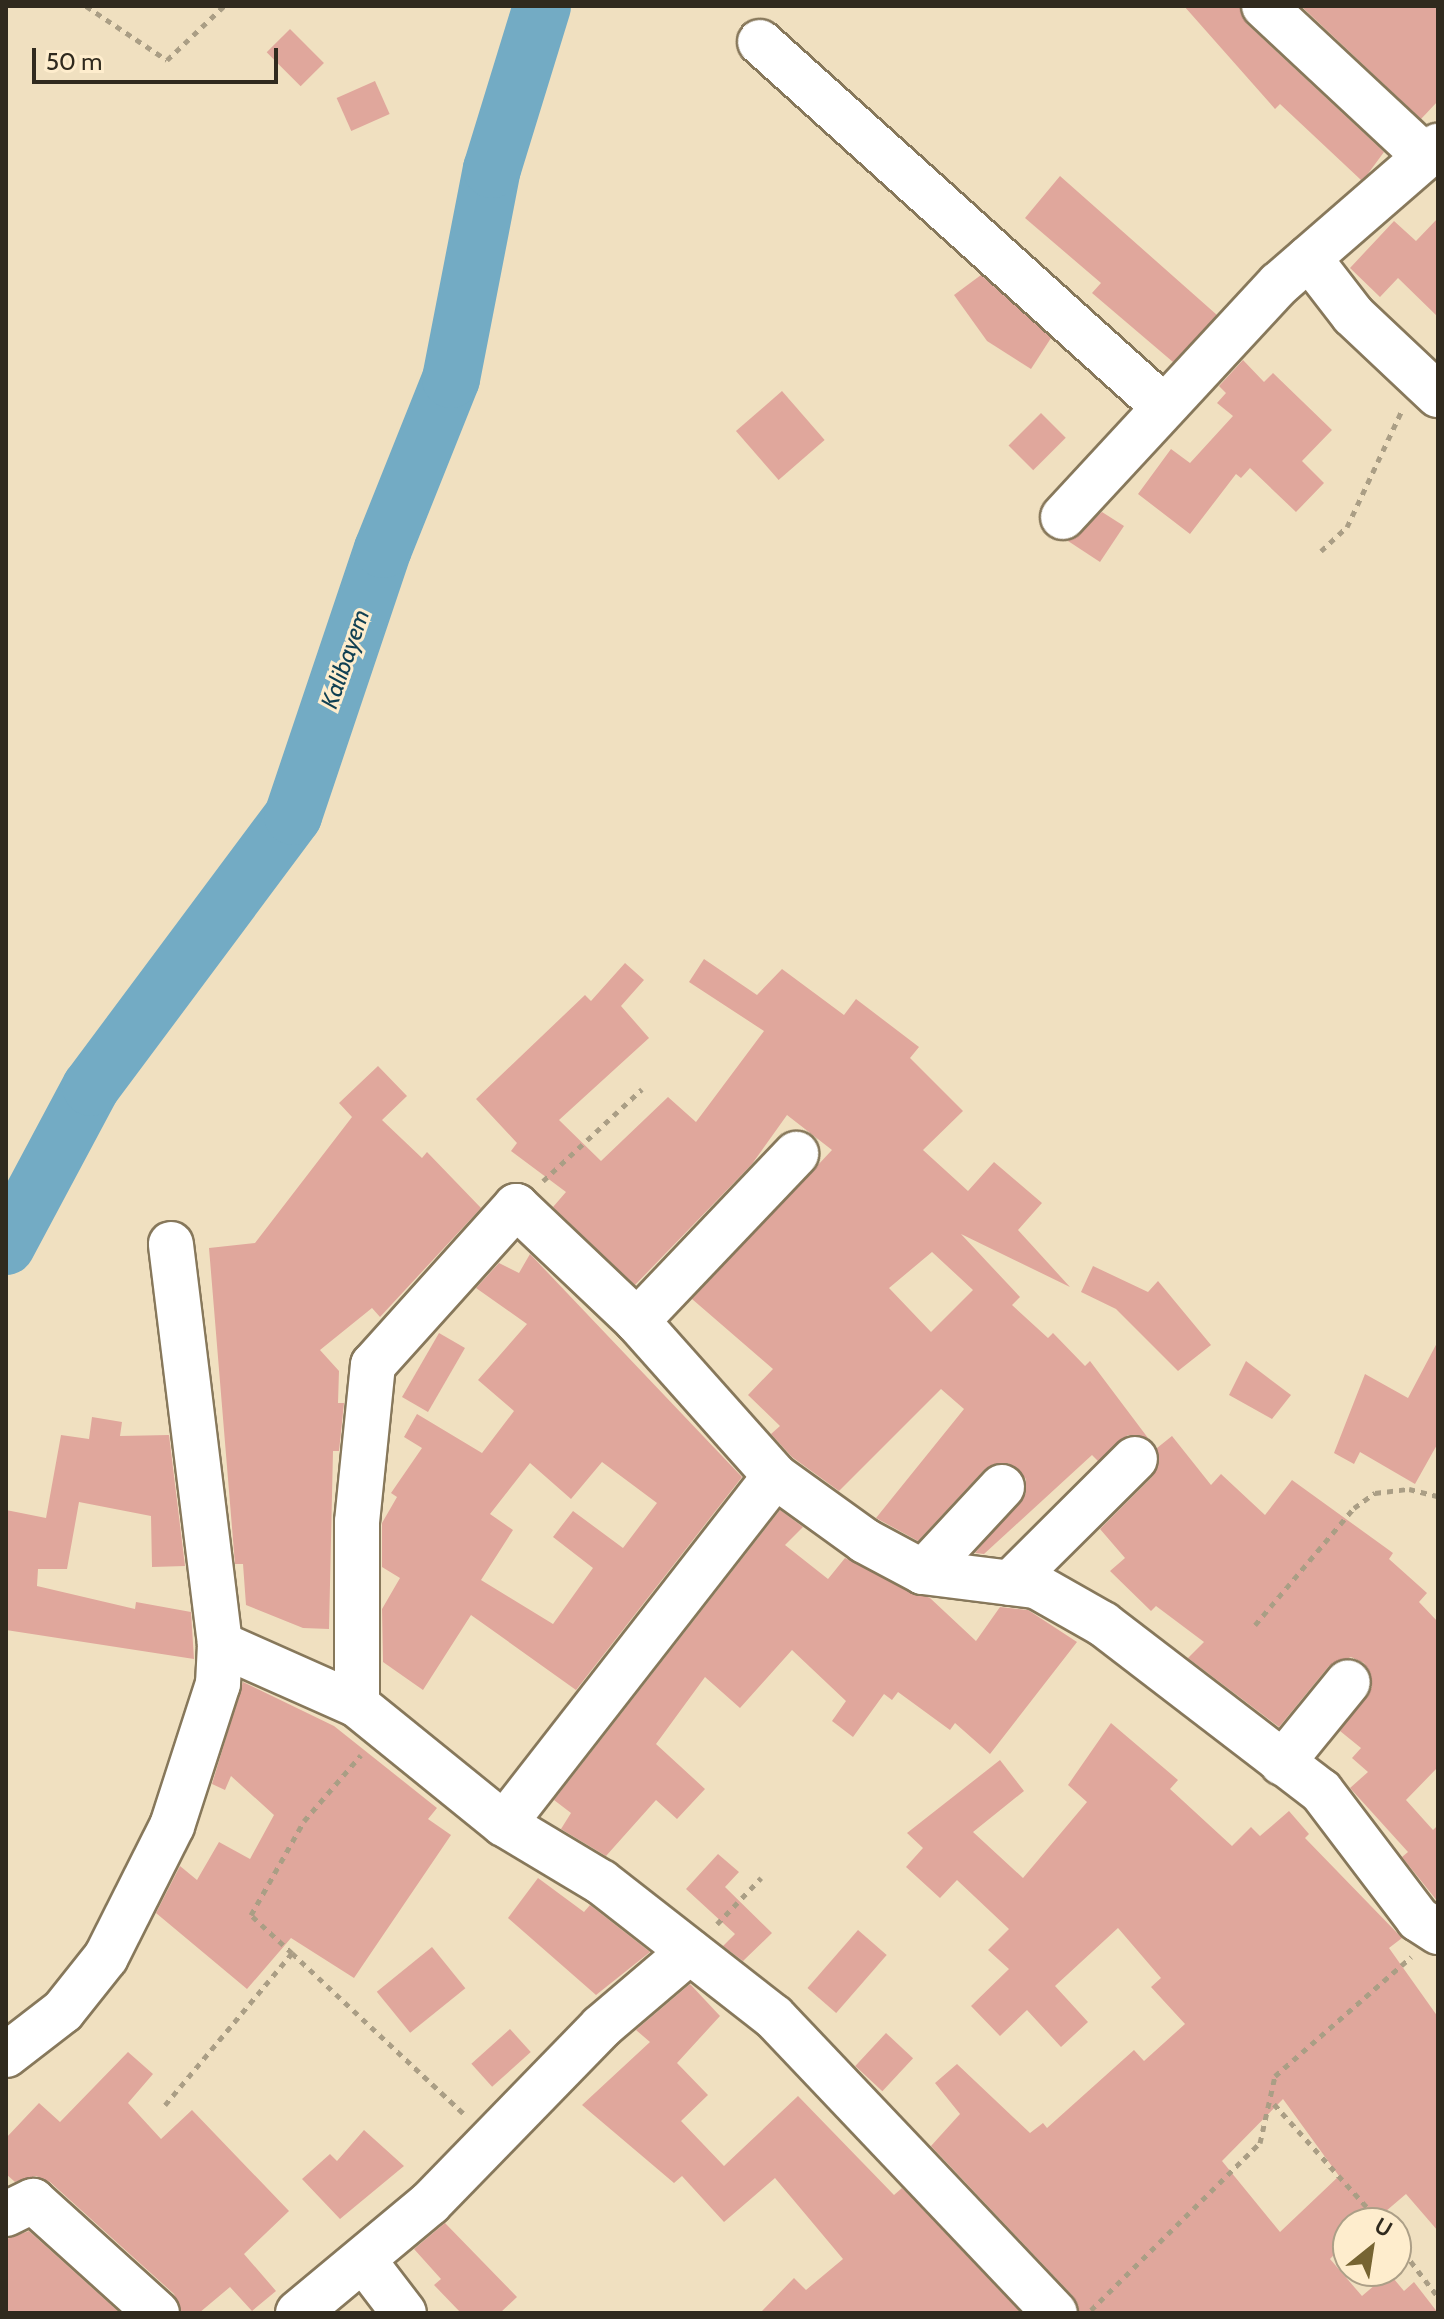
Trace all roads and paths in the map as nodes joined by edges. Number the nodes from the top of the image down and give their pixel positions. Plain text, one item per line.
1 (86, 6) edge
2 (224, 6) edge
3 (1264, 6) edge
4 (760, 42) dead end
5 (1432, 151) edge
6 (1309, 258) junction
7 (1390, 353) junction
8 (1434, 382) edge
9 (1164, 407) junction
10 (1063, 517) dead end
11 (1321, 551) dead end
12 (642, 1089) dead end
13 (796, 1154) dead end
14 (516, 1206) junction
15 (171, 1244) dead end
16 (637, 1321) junction
17 (1135, 1459) dead end
18 (775, 1476) junction
19 (1002, 1487) dead end
20 (1438, 1496) edge
21 (923, 1572) junction
22 (1010, 1583) junction
23 (1255, 1625) dead end
24 (220, 1644) junction
25 (1348, 1682) dead end
26 (370, 1715) junction
27 (1282, 1763) junction
28 (504, 1824) junction
29 (761, 1878) dead end
30 (1427, 1942) edge
31 (689, 1952) junction
32 (292, 1953) junction
33 (6, 2055) edge
34 (1274, 2104) junction
35 (165, 2105) dead end
36 (489, 2137) junction
37 (1367, 2207) edge
38 (6, 2214) edge
39 (365, 2262) junction
40 (1412, 2263) edge
41 (1438, 2297) edge
42 (157, 2313) edge
43 (298, 2313) edge
44 (404, 2313) edge
45 (1055, 2313) edge
46 (1088, 2313) edge

1 - 2 path
3 - 5 street
4 - 9 street
5 - 6 street
6 - 7 street
6 - 9 street
7 - 8 street
7 - 11 path
9 - 10 street
12 - 14 path
13 - 16 street
14 - 16 street
14 - 26 street
15 - 24 street
16 - 18 street
17 - 22 street
18 - 21 street
18 - 28 street
19 - 21 street
20 - 23 path
21 - 22 street
22 - 27 street
24 - 26 street
24 - 33 street
25 - 27 street
26 - 28 street
26 - 32 path
27 - 30 street
28 - 31 street
29 - 31 path
30 - 34 path
31 - 36 street
31 - 45 street
32 - 35 path
32 - 36 path
34 - 37 path
34 - 46 path
36 - 39 street
38 - 42 street
39 - 43 street
39 - 44 street
40 - 41 path

